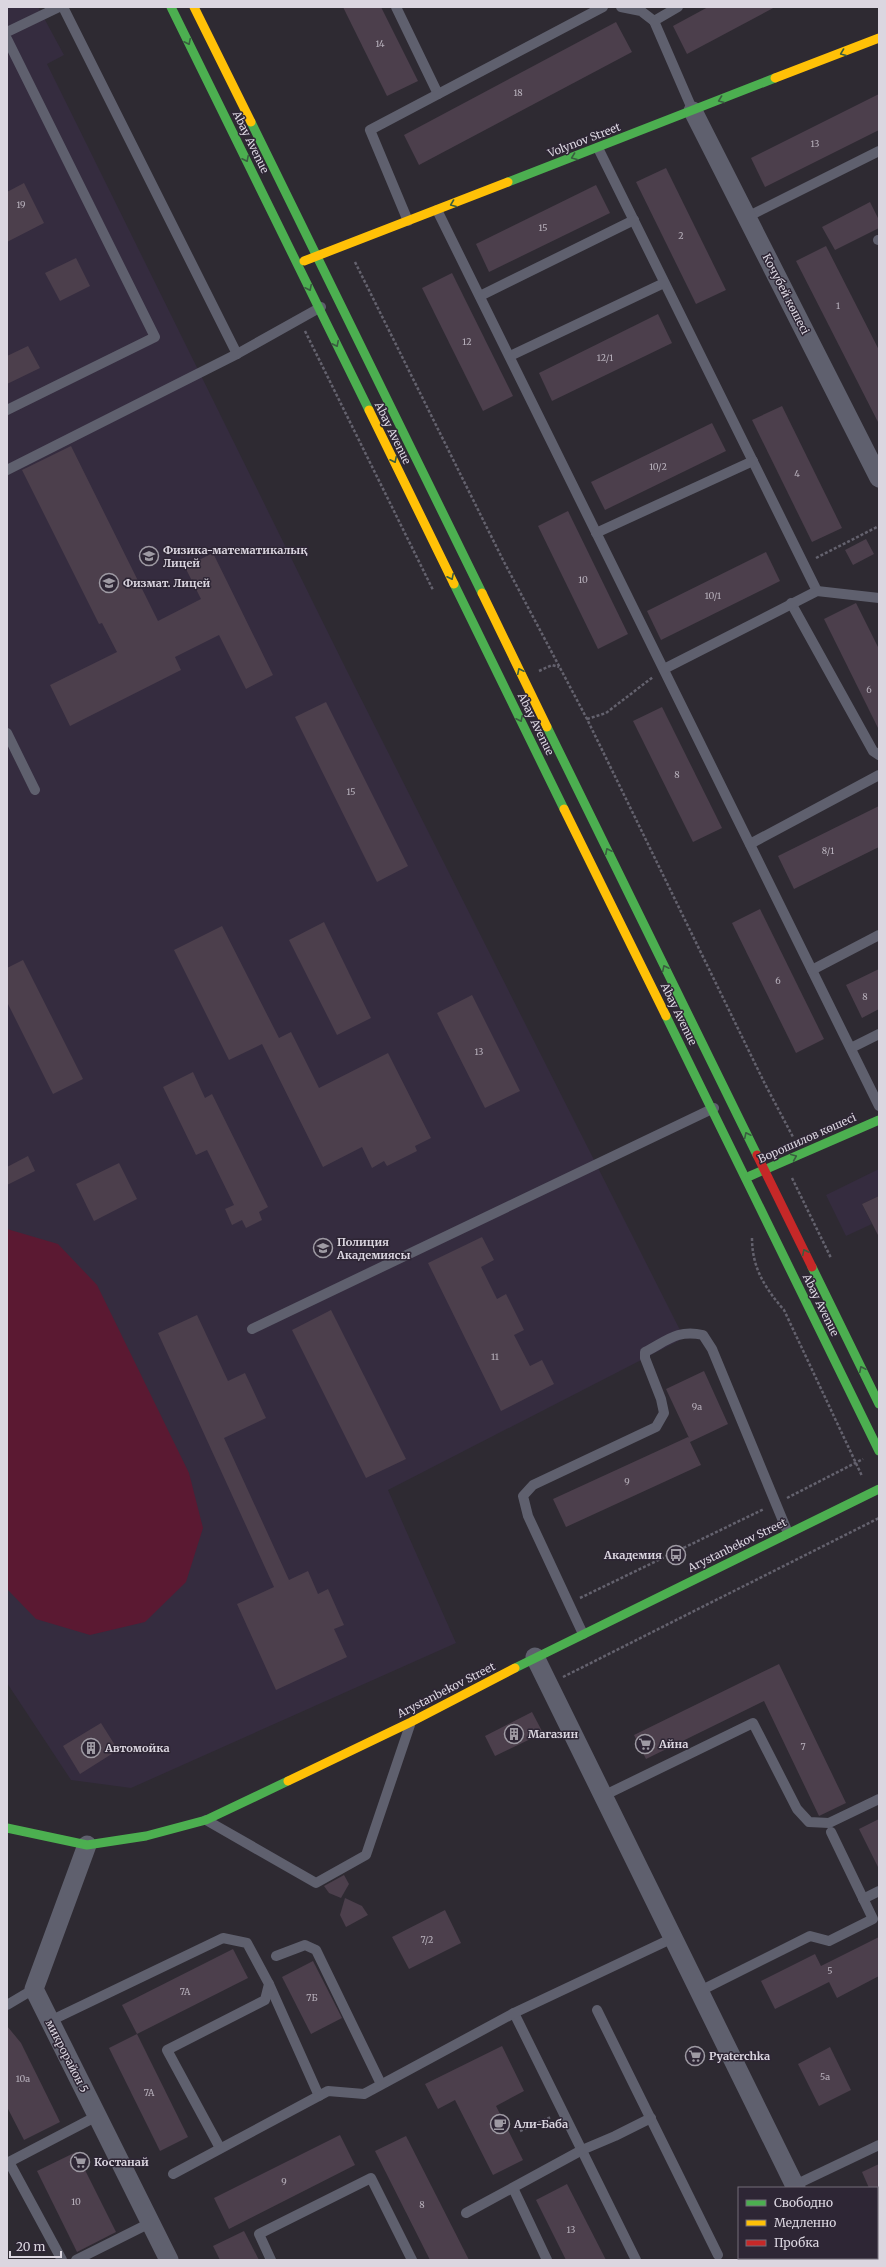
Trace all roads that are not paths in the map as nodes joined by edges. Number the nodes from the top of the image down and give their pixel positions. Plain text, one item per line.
1 (59, 7) edge
2 (63, 7) edge
3 (171, 7) edge
4 (194, 7) edge
5 (396, 7) edge
6 (603, 7) edge
7 (621, 7) edge
8 (678, 7) edge
9 (643, 9) edge
10 (654, 21) junction
11 (7, 32) edge
12 (879, 38) edge
13 (7, 39) edge
14 (438, 94) junction
15 (693, 111) junction
16 (598, 148) junction
17 (879, 151) edge
18 (437, 210) junction
19 (747, 217) junction
20 (634, 220) junction
21 (408, 221) junction
22 (316, 256) junction
23 (298, 265) junction
24 (664, 282) junction
25 (480, 296) junction
26 (338, 300) junction
27 (319, 309) junction
28 (237, 354) junction
29 (510, 356) junction
30 (7, 410) edge
31 (753, 461) junction
32 (7, 470) edge
33 (879, 478) edge
34 (596, 533) junction
35 (817, 591) junction
36 (879, 598) edge
37 (791, 603) junction
38 (664, 669) junction
39 (7, 733) edge
40 (879, 755) edge
41 (879, 775) edge
42 (35, 790) dead end
43 (750, 844) junction
44 (879, 935) edge
45 (812, 970) junction
46 (879, 1034) edge
47 (851, 1048) junction
48 (730, 1100) junction
49 (879, 1106) edge
50 (712, 1109) junction
51 (879, 1120) edge
52 (764, 1170) junction
53 (746, 1179) junction
54 (252, 1329) dead end
55 (879, 1404) edge
56 (879, 1451) edge
57 (879, 1489) edge
58 (788, 1533) junction
59 (583, 1634) junction
60 (535, 1657) junction
61 (411, 1722) junction
62 (603, 1796) junction
63 (879, 1799) edge
64 (206, 1820) junction
65 (7, 1828) edge
66 (831, 1832) dead end
67 (87, 1845) junction
68 (879, 1891) edge
69 (863, 1899) junction
70 (673, 1938) junction
71 (276, 1956) dead end
72 (269, 1984) junction
73 (34, 1989) junction
74 (700, 1991) junction
75 (7, 2005) edge
76 (597, 2010) dead end
77 (514, 2014) junction
78 (50, 2021) junction
79 (381, 2084) junction
80 (319, 2096) junction
81 (97, 2116) junction
82 (651, 2118) junction
83 (879, 2144) edge
84 (220, 2148) junction
85 (582, 2150) junction
86 (8, 2160) edge
87 (173, 2174) dead end
88 (796, 2187) edge
89 (513, 2188) junction
90 (466, 2213) dead end
91 (150, 2223) junction
92 (718, 2255) dead end
93 (62, 2260) edge
94 (76, 2260) edge
95 (169, 2260) edge
96 (272, 2260) edge
97 (412, 2260) edge
98 (547, 2260) edge
99 (636, 2260) edge

1 - 11 lane
2 - 28 lane
3 -> 23 main road, Abay Avenue
4 - 22 main road, Abay Avenue
5 - 14 lane
6 - 14 lane
7 - 9 lane
8 - 10 lane
9 - 10 lane
10 - 15 lane
12 -> 15 main road, Volynov Street
13 - 30 lane
14 - 21 lane
15 - 16 main road, Volynov Street
15 - 19 street, Кочубей көшесі
16 -> 18 main road, Volynov Street
16 - 20 lane
17 - 19 lane
18 - 21 main road, Volynov Street
18 - 25 lane
19 - 33 street, Кочубей көшесі
20 - 24 lane
20 - 25 lane
21 - 22 main road, Volynov Street
22 - 23 main road, Volynov Street
22 - 26 main road, Abay Avenue
23 -> 27 main road, Abay Avenue
24 - 29 lane
24 - 31 lane
25 - 29 lane
26 - 27 lane
48 -> 26 main road, Abay Avenue
27 - 28 lane
27 -> 50 main road, Abay Avenue
28 - 32 lane
29 - 34 lane
31 - 34 lane
31 - 35 lane
34 - 38 lane
35 - 36 lane
35 - 37 lane
37 - 38 lane
37 - 40 lane
38 - 43 lane
39 - 42 lane
41 - 43 lane
43 - 45 lane
44 - 45 lane
45 - 47 lane
46 - 47 lane
47 - 49 lane
48 - 50 lane
52 -> 48 main road, Abay Avenue
50 - 53 main road, Abay Avenue
50 - 54 lane
52 -> 51 main road, Ворошилов көшесі
52 - 53 main road, Ворошилов көшесі
55 -> 52 main road, Abay Avenue
53 - 56 main road, Abay Avenue
57 - 58 main road, Arystanbekov Street
58 - 59 main road, Arystanbekov Street
58 - 59 lane
59 - 60 main road, Arystanbekov Street
60 - 61 main road, Arystanbekov Street
60 - 62 street
61 - 64 main road, Arystanbekov Street
61 - 64 lane
62 - 63 lane
62 - 70 street
64 - 67 main road, Arystanbekov Street
65 - 67 main road, Arystanbekov Street
66 - 69 lane
67 - 73 street
68 - 69 lane
69 - 74 lane
70 - 74 street
70 - 77 lane
71 - 79 lane
72 - 78 lane
72 - 80 lane
72 - 84 lane
73 - 75 lane
73 - 78 street, микрорайон 5
74 - 88 street
76 - 82 lane
77 - 79 lane
77 - 85 lane
78 - 81 street, микрорайон 5
79 - 80 lane
80 - 84 lane
81 - 86 lane
81 - 91 street, микрорайон 5
82 - 85 lane
82 - 92 lane
83 - 88 lane
84 - 87 lane
85 - 89 lane
85 - 99 lane
86 - 93 lane
89 - 90 lane
89 - 98 lane
91 - 94 lane
91 - 95 street, микрорайон 5
96 - 97 lane

